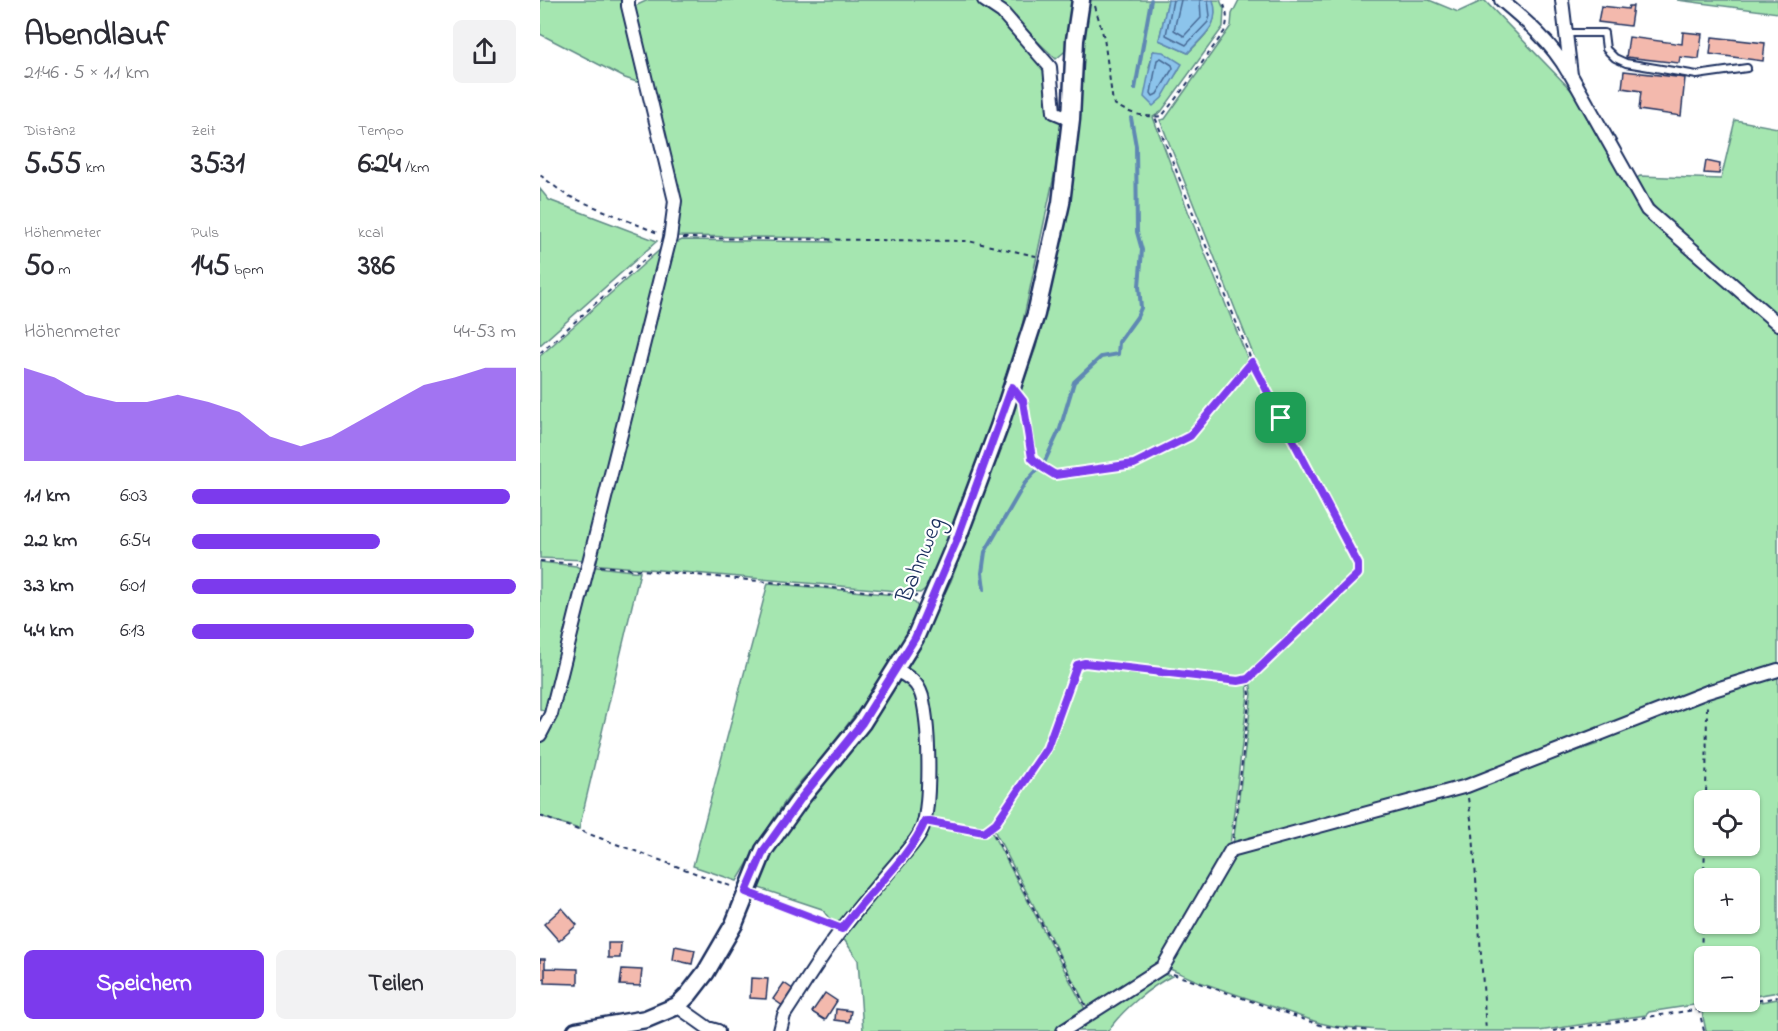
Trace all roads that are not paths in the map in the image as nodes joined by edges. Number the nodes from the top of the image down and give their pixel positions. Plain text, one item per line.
1 (628, 0) edge
2 (984, 0) edge
3 (1081, 0) edge
4 (1501, 0) edge
5 (1562, 0) edge
6 (1566, 33) junction
7 (1747, 68) dead end
8 (1571, 75) junction
9 (1071, 119) junction
10 (1778, 324) edge
11 (1778, 670) edge
12 (896, 671) junction
13 (542, 733) edge
14 (677, 1006) junction
15 (576, 1031) edge
16 (718, 1031) edge
17 (780, 1031) edge
18 (1063, 1031) edge

1 - 13 street
2 - 9 street
3 - 9 main road, Bahnweg
4 - 8 street
5 - 6 street
6 - 7 lane
6 - 8 street
8 - 10 street
9 - 12 main road, Bahnweg
11 - 18 street
12 - 14 main road, Bahnweg
12 - 17 street
14 - 15 main road
14 - 16 street

